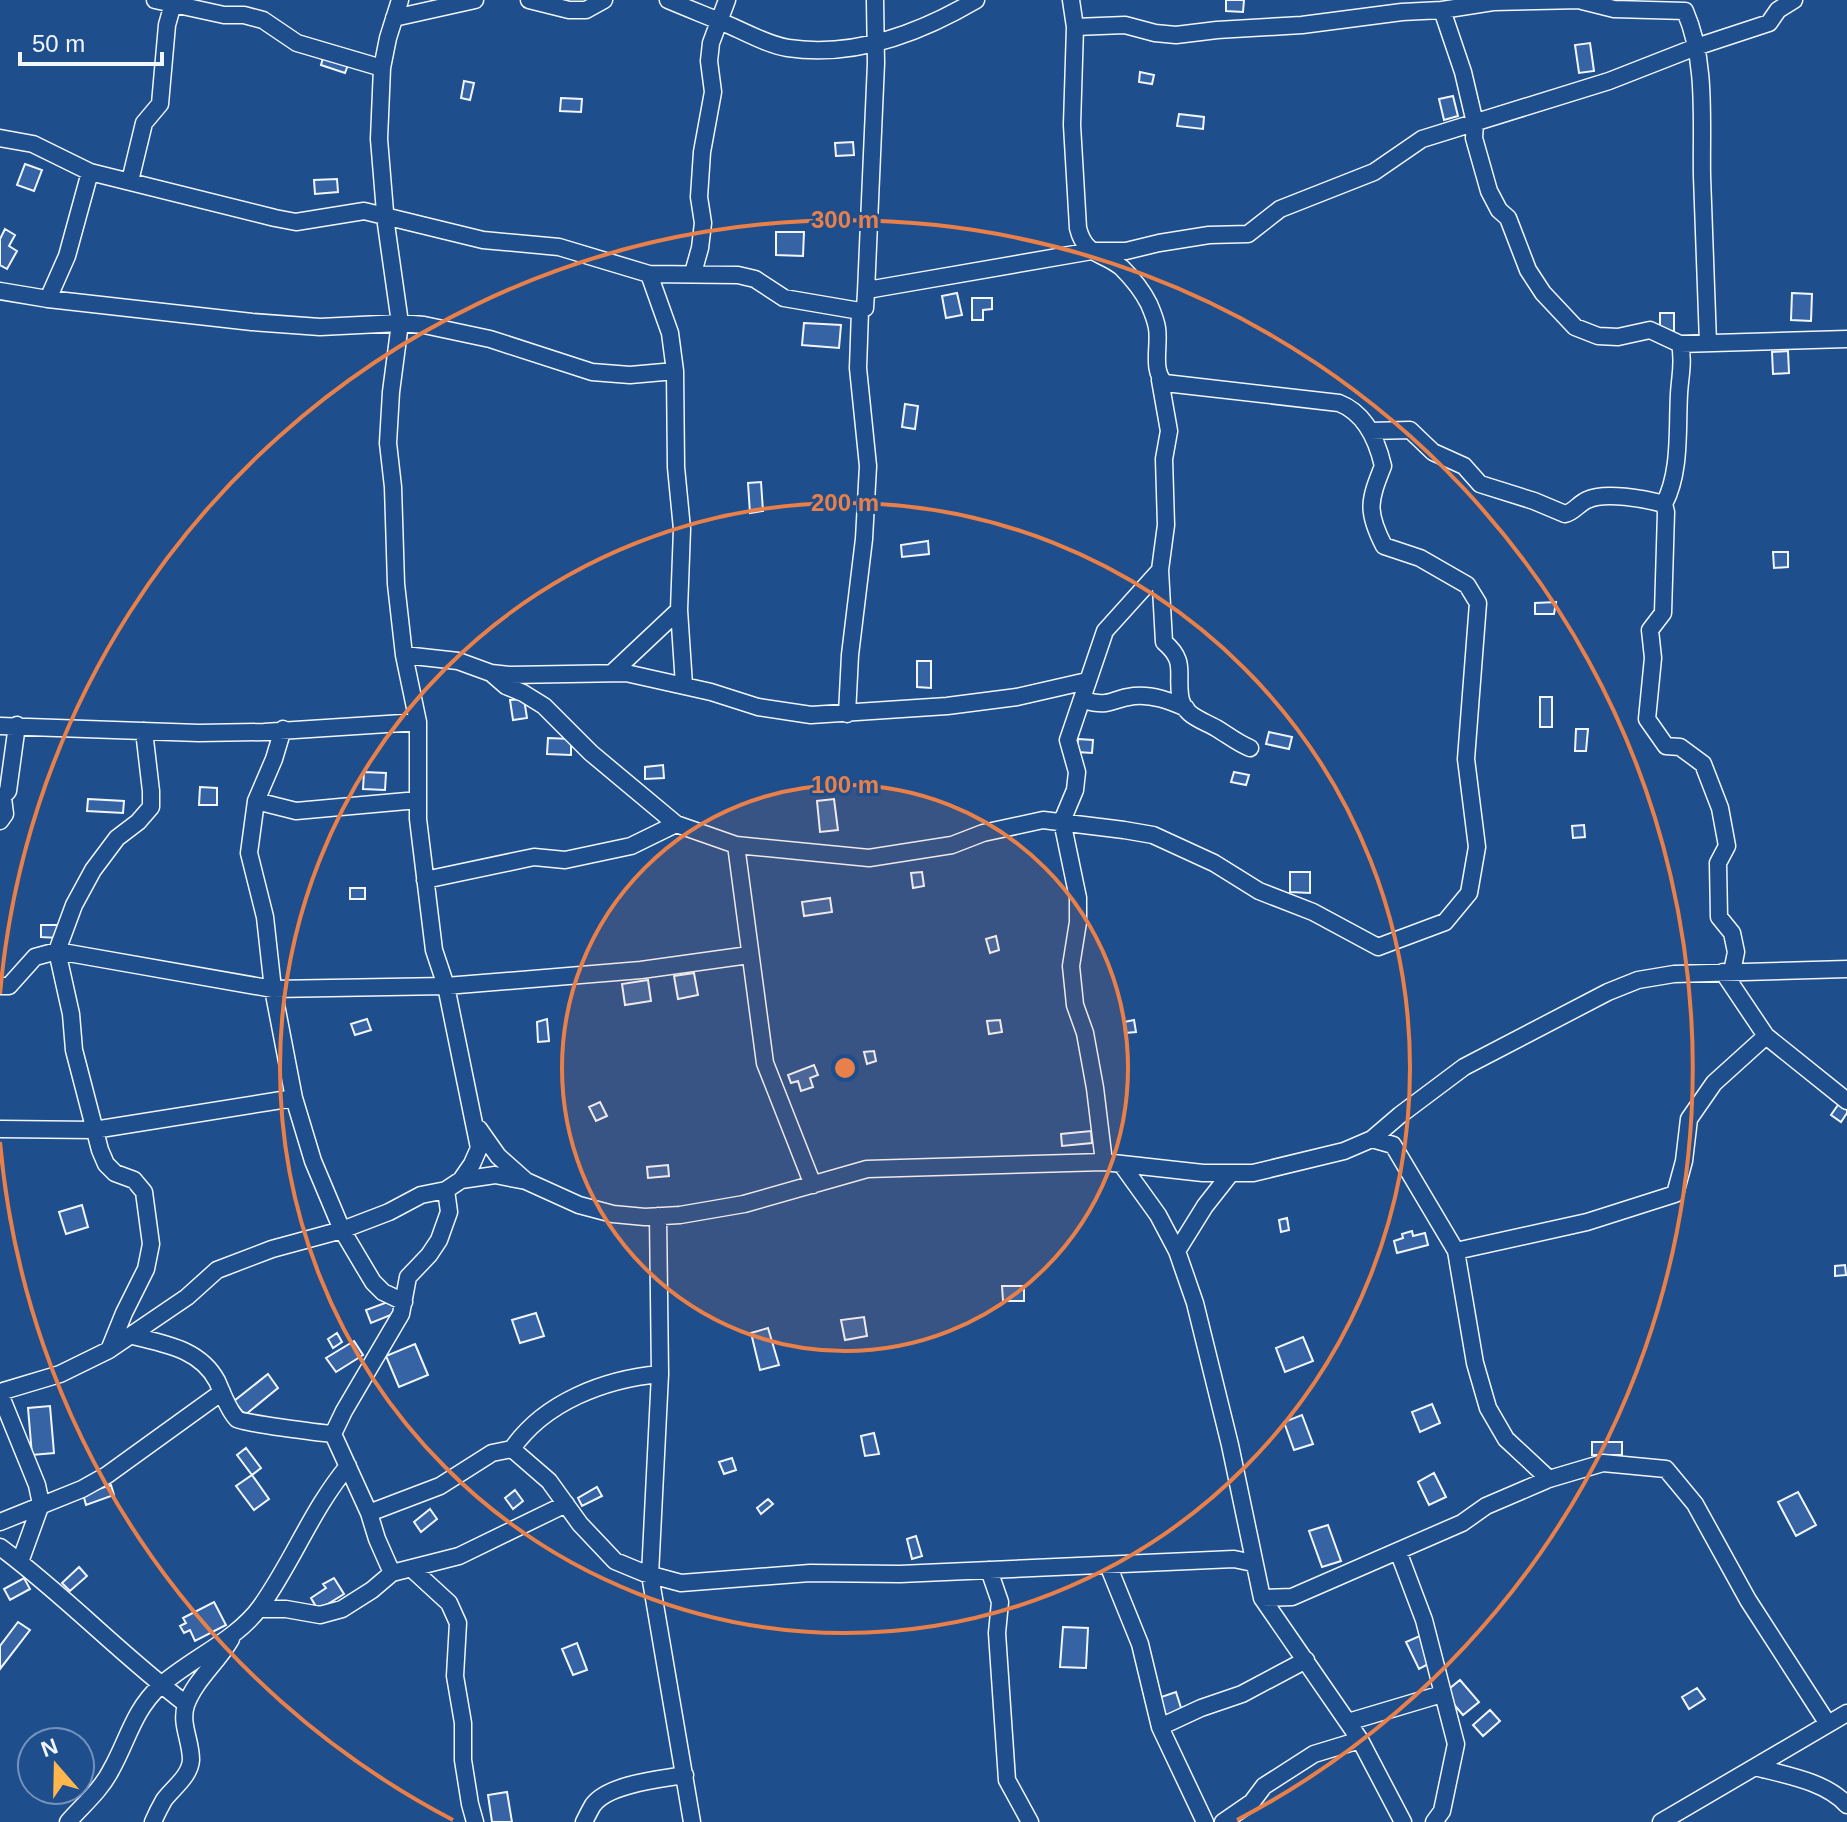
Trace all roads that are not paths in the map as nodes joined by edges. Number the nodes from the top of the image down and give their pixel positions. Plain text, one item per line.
1 (155, 0) edge
2 (400, 0) edge
3 (475, 0) edge
4 (529, 0) edge
5 (604, 0) edge
6 (668, 0) edge
7 (727, 0) edge
8 (875, 0) edge
9 (976, 0) edge
10 (1071, 0) edge
11 (1794, 0) edge
12 (1582, 1) edge
13 (173, 2) edge
14 (1467, 2) edge
15 (1398, 6) edge
16 (1684, 6) edge
17 (1442, 10) junction
18 (394, 18) junction
19 (719, 21) junction
20 (1075, 27) junction
21 (876, 43) junction
22 (1696, 47) junction
23 (382, 68) junction
24 (1475, 123) junction
25 (0, 138) edge
26 (90, 172) junction
27 (130, 181) junction
28 (386, 215) junction
29 (1092, 251) junction
30 (693, 273) junction
31 (649, 274) junction
32 (0, 291) edge
33 (866, 292) junction
34 (48, 299) junction
35 (860, 311) junction
36 (400, 323) junction
37 (1847, 339) edge
38 (1708, 343) junction
39 (1680, 344) junction
40 (675, 371) junction
41 (1160, 380) junction
42 (1370, 431) junction
43 (1664, 504) junction
44 (1160, 570) junction
45 (679, 610) junction
46 (404, 655) junction
47 (491, 673) junction
48 (612, 673) junction
49 (1087, 681) junction
50 (684, 685) junction
51 (1083, 700) junction
52 (1186, 708) junction
53 (847, 714) junction
54 (418, 722) junction
55 (8, 726) edge
56 (283, 729) junction
57 (144, 731) junction
58 (1250, 748) dead end
59 (2, 799) edge
60 (418, 800) junction
61 (256, 801) junction
62 (0, 821) edge
63 (1062, 821) junction
64 (676, 824) junction
65 (736, 845) junction
66 (425, 880) junction
67 (57, 951) junction
68 (749, 955) junction
69 (1847, 969) edge
70 (1728, 972) junction
71 (0, 986) edge
72 (446, 986) junction
73 (273, 989) junction
74 (1766, 1036) junction
75 (294, 1098) junction
76 (1847, 1101) edge
77 (477, 1127) junction
78 (0, 1129) edge
79 (94, 1130) junction
80 (1372, 1139) junction
81 (1104, 1162) junction
82 (1122, 1165) junction
83 (1231, 1173) junction
84 (461, 1180) junction
85 (526, 1181) junction
86 (813, 1185) junction
87 (446, 1190) junction
88 (658, 1216) junction
89 (342, 1230) junction
90 (1177, 1251) junction
91 (1456, 1251) junction
92 (404, 1302) junction
93 (133, 1336) junction
94 (109, 1350) junction
95 (660, 1374) junction
96 (222, 1392) junction
97 (0, 1393) edge
98 (333, 1434) junction
99 (512, 1449) junction
100 (348, 1466) junction
101 (1549, 1479) junction
102 (41, 1504) junction
103 (566, 1504) junction
104 (369, 1513) junction
105 (0, 1522) edge
106 (0, 1547) edge
107 (1398, 1551) junction
108 (20, 1562) junction
109 (1253, 1563) junction
110 (1108, 1565) junction
111 (412, 1569) junction
112 (989, 1570) junction
113 (392, 1573) junction
114 (650, 1575) junction
115 (1262, 1598) junction
116 (259, 1609) junction
117 (236, 1630) junction
118 (1306, 1660) junction
119 (161, 1685) junction
120 (1442, 1694) junction
121 (186, 1704) junction
122 (1847, 1713) edge
123 (1348, 1722) junction
124 (1828, 1724) junction
125 (1160, 1727) junction
126 (1360, 1740) junction
127 (1755, 1767) junction
128 (685, 1775) junction
129 (1847, 1805) edge
130 (68, 1822) edge
131 (153, 1822) edge
132 (475, 1822) edge
133 (584, 1822) edge
134 (692, 1822) edge
135 (1030, 1822) edge
136 (1205, 1822) edge
137 (1223, 1822) edge
138 (1403, 1822) edge
139 (1434, 1822) edge
140 (1661, 1822) edge

1 - 13 street
2 - 18 street
3 - 18 street
4 - 5 street
6 - 19 street
7 - 19 street
8 - 21 street
9 - 21 street
10 - 20 street
11 - 22 street
12 - 14 street
12 - 16 street
13 - 23 street
13 - 27 street
14 - 17 street
15 - 17 street
15 - 20 street
16 - 22 street
17 - 24 street
18 - 23 street
19 - 21 street
19 - 30 street
20 - 29 street
21 - 33 street
22 - 24 street
22 - 38 street
23 - 28 street
24 - 29 street
24 - 39 street
25 - 26 street
26 - 27 street
26 - 34 street
27 - 28 street
28 - 31 street
28 - 36 street
29 - 33 street
29 - 41 street
30 - 31 street
30 - 35 street
31 - 40 street
32 - 34 street
33 - 35 street
34 - 36 street
35 - 53 street
36 - 40 street
36 - 46 street
37 - 38 street
38 - 39 street
39 - 43 street
40 - 45 street
41 - 42 street
41 - 44 street
42 - 43 street
42 - 63 street
43 - 70 street
44 - 49 street
44 - 52 street
45 - 48 street
45 - 50 street
46 - 47 street
46 - 54 street
47 - 48 street
47 - 64 street
48 - 50 street
49 - 51 street
49 - 53 street
50 - 53 street
51 - 52 street
51 - 63 street
52 - 58 street
54 - 56 street
54 - 60 street
55 - 57 street
55 - 59 street
56 - 57 street
56 - 61 street
57 - 67 street
59 - 62 street
60 - 61 street
60 - 66 street
61 - 73 street
63 - 65 street
63 - 81 street
64 - 65 street
64 - 66 street
65 - 68 street
66 - 72 street
67 - 71 street
67 - 73 street
67 - 79 street
68 - 72 street
68 - 86 street
69 - 70 street
70 - 74 street
70 - 80 street
72 - 73 street
72 - 77 street
73 - 75 street
74 - 76 street
74 - 91 street
75 - 79 street
75 - 89 street
77 - 84 street
77 - 85 street
78 - 79 street
79 - 94 street
80 - 83 street
80 - 91 street
81 - 82 street
81 - 86 street
82 - 83 street
82 - 90 street
83 - 90 street
84 - 85 street
84 - 87 street
85 - 88 street
86 - 88 street
87 - 89 street
87 - 92 street
88 - 95 street
89 - 92 street
89 - 93 street
90 - 109 street
91 - 101 street
92 - 98 street
93 - 94 street
93 - 96 street
94 - 97 street
95 - 99 street
95 - 114 street
96 - 98 street
96 - 102 street
97 - 102 street
98 - 100 street
99 - 103 street
99 - 104 street
100 - 104 street
100 - 116 street
101 - 107 street
101 - 124 street
102 - 105 street
102 - 108 street
103 - 111 street
103 - 114 street
104 - 113 street
106 - 108 street
107 - 115 street
107 - 120 street
108 - 119 street
109 - 110 street
109 - 115 street
110 - 112 street
110 - 125 street
111 - 113 street
111 - 132 street
112 - 114 street
112 - 135 street
113 - 116 street
114 - 128 street
115 - 118 street
116 - 117 street
117 - 119 street
117 - 121 street
118 - 123 street
118 - 125 street
119 - 121 street
119 - 130 street
120 - 123 street
120 - 139 street
121 - 131 street
122 - 124 street
123 - 126 street
124 - 127 street
125 - 136 street
126 - 137 street
126 - 138 street
127 - 129 street
127 - 140 street
128 - 133 street
128 - 134 street

